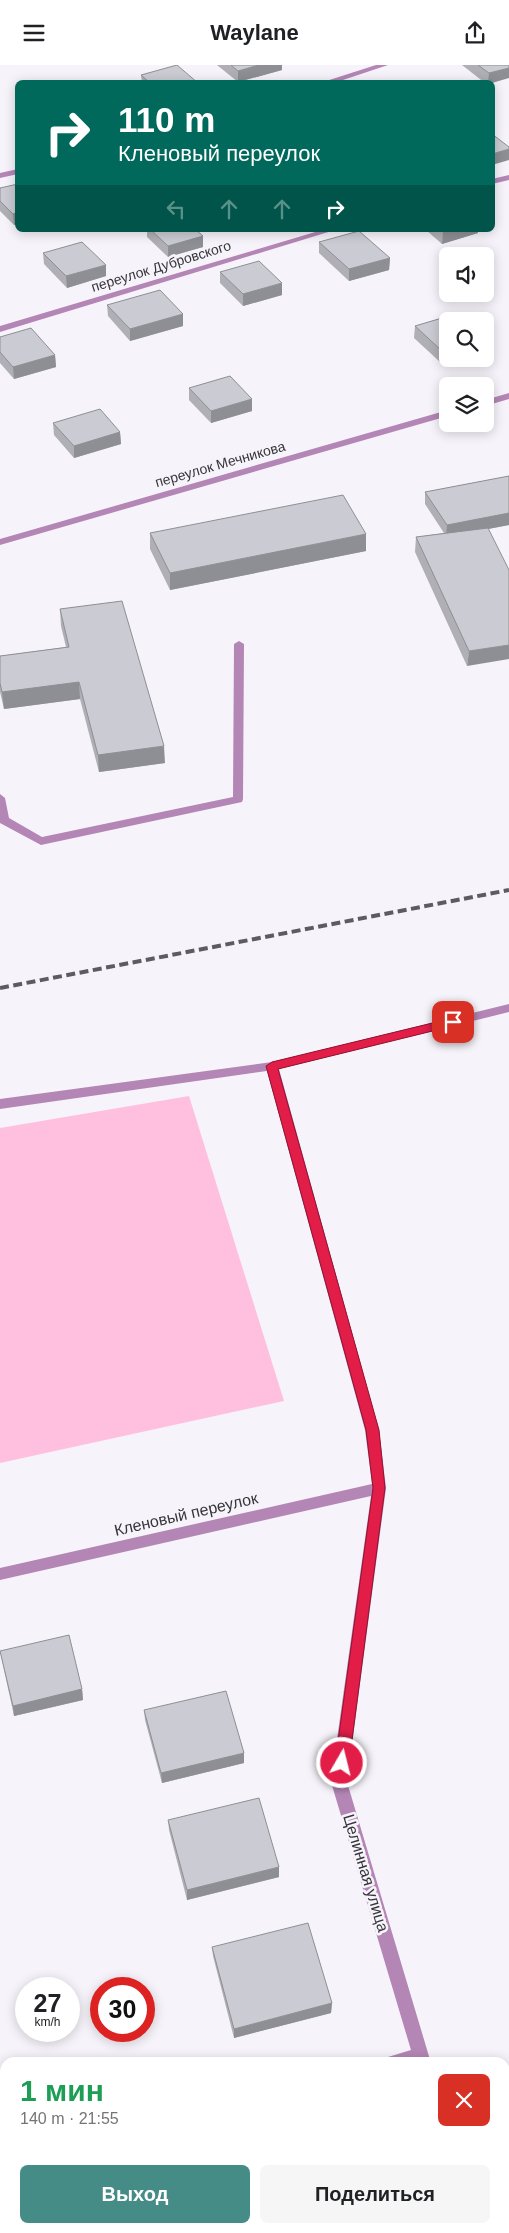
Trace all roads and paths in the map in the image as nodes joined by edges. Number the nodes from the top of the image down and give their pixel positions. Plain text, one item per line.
1 (384, 65) edge
2 (334, 80) edge
3 (15, 172) edge
4 (0, 176) edge
5 (509, 177) edge
6 (495, 180) edge
7 (324, 232) edge
8 (0, 329) edge
9 (509, 396) edge
10 (494, 400) edge
11 (439, 416) edge
12 (0, 542) edge
13 (239, 644) dead end
14 (0, 798) edge
15 (509, 1008) edge
16 (272, 1066) junction
17 (0, 1104) edge
18 (379, 1488) junction
19 (0, 1574) edge
20 (420, 2057) edge

1 - 2 street
3 - 4 street
5 - 6 street
7 - 8 street, переулок Дубровского
9 - 10 street
11 - 12 street, переулок Мечникова
13 - 14 street
15 - 16 street
16 - 17 street
16 - 18 street, Целинная улица
18 - 19 street, Кленовый переулок
18 - 20 street, Целинная улица

